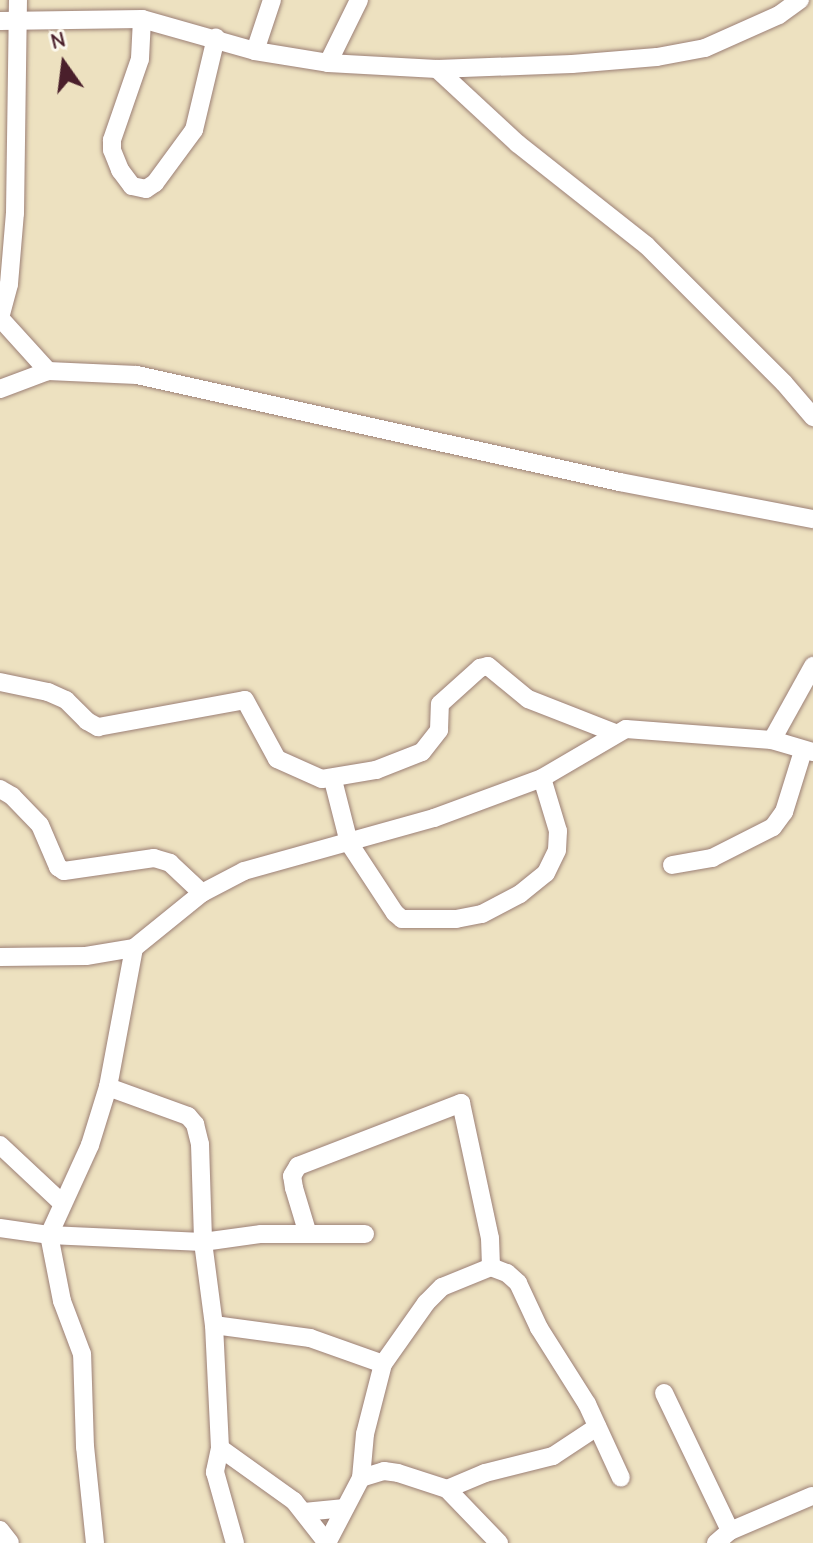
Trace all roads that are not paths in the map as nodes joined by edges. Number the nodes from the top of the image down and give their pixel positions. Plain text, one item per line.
1 (18, 0) edge
2 (272, 0) edge
3 (359, 0) edge
4 (800, 0) edge
5 (142, 19) junction
6 (19, 20) junction
7 (0, 21) edge
8 (216, 38) junction
9 (255, 51) junction
10 (328, 63) junction
11 (437, 69) junction
12 (18, 126) junction
13 (0, 141) edge
14 (0, 318) edge
15 (48, 371) junction
16 (0, 389) edge
17 (813, 417) edge
18 (813, 519) edge
19 (813, 666) edge
20 (0, 682) edge
21 (615, 733) junction
22 (772, 740) junction
23 (808, 752) edge
24 (542, 778) junction
25 (333, 780) junction
26 (0, 789) edge
27 (349, 843) junction
28 (672, 865) dead end
29 (202, 893) junction
30 (134, 948) junction
31 (0, 957) edge
32 (108, 1087) junction
33 (0, 1145) edge
34 (62, 1203) junction
35 (0, 1228) edge
36 (307, 1231) junction
37 (365, 1234) dead end
38 (49, 1235) junction
39 (203, 1242) junction
40 (491, 1267) junction
41 (214, 1325) junction
42 (383, 1364) junction
43 (664, 1393) dead end
44 (597, 1427) junction
45 (220, 1448) junction
46 (361, 1478) junction
47 (621, 1478) dead end
48 (447, 1489) junction
49 (812, 1496) edge
50 (345, 1508) junction
51 (304, 1512) junction
52 (0, 1530) edge
53 (723, 1537) edge
54 (10, 1543) edge
55 (95, 1543) edge
56 (235, 1543) edge
57 (499, 1543) edge

1 - 6 street
2 - 9 street
3 - 10 street
4 - 11 street
5 - 6 street
5 - 8 street
5 - 8 street
6 - 7 street
6 - 12 street
8 - 9 street
9 - 10 street
10 - 11 street
11 - 17 street
12 - 13 street
12 - 14 street
14 - 15 street
15 - 16 street
15 - 18 street
19 - 22 street
20 - 25 street
21 - 22 street
21 - 24 street
21 - 25 street
22 - 23 street
23 - 28 street
24 - 27 street
24 - 27 street
25 - 27 street
26 - 29 street
27 - 29 street
29 - 30 street
30 - 31 street
30 - 32 street
32 - 34 street
32 - 39 street
33 - 34 street
34 - 38 street
35 - 38 street
36 - 37 street
36 - 39 street
36 - 40 street
38 - 39 street
38 - 55 street
39 - 41 street
40 - 42 street
40 - 44 street
41 - 42 street
41 - 45 street
42 - 46 street
43 - 53 street
44 - 47 street
44 - 48 street
45 - 51 street
45 - 56 street
46 - 48 street
46 - 50 street
48 - 57 street
49 - 53 street
50 - 51 street
50 - 51 street
52 - 54 street

